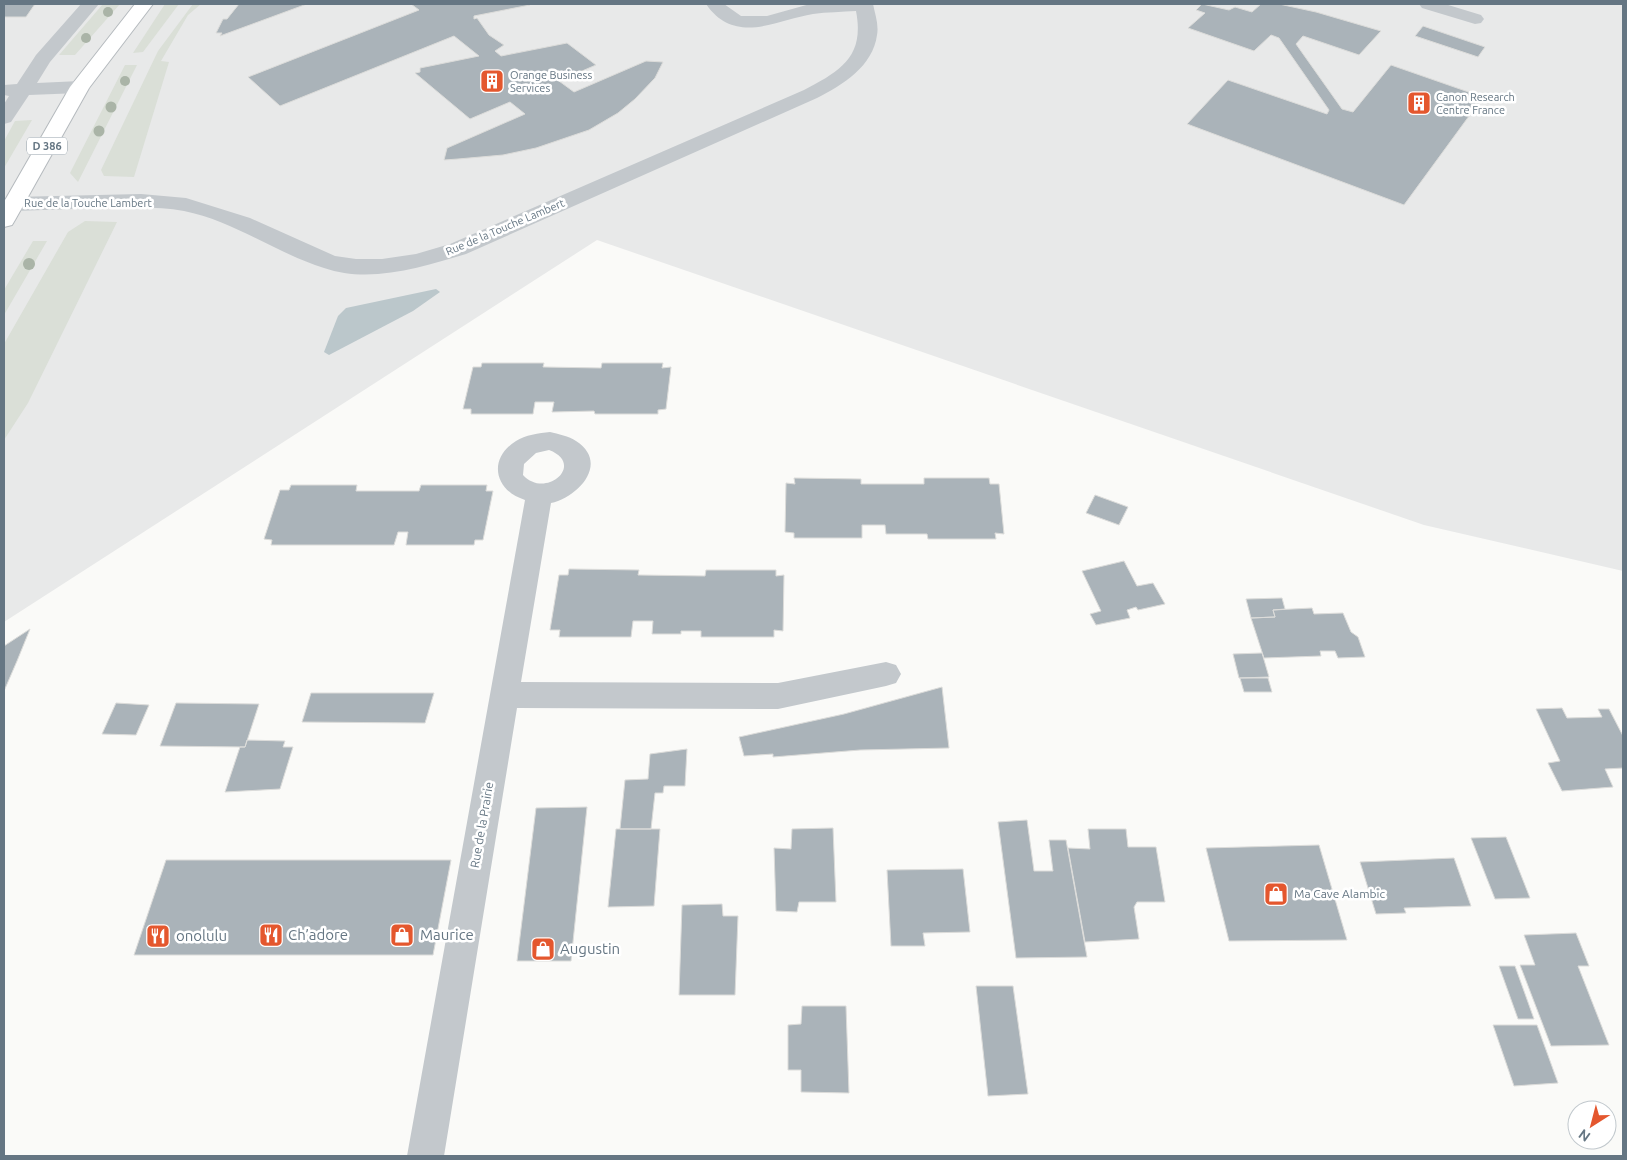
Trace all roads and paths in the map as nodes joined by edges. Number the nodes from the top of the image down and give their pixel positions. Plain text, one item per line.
1 (90, 4) edge
2 (144, 4) edge
3 (715, 4) edge
4 (864, 4) edge
5 (1428, 4) edge
6 (1475, 18) dead end
7 (80, 87) junction
8 (12, 90) edge
9 (4, 118) edge
10 (8, 212) edge
11 (539, 494) dead end
12 (886, 674) dead end
13 (504, 695) junction
14 (425, 1156) edge

1 - 8 street
2 - 7 main road, D 386
3 - 4 street, Rue de la Touche Lambert
4 - 10 street, Rue de la Touche Lambert
5 - 6 street
7 - 8 street
7 - 10 main road, D 386
8 - 9 street
11 - 13 street, Rue de la Prairie
12 - 13 street
13 - 14 street, Rue de la Prairie

